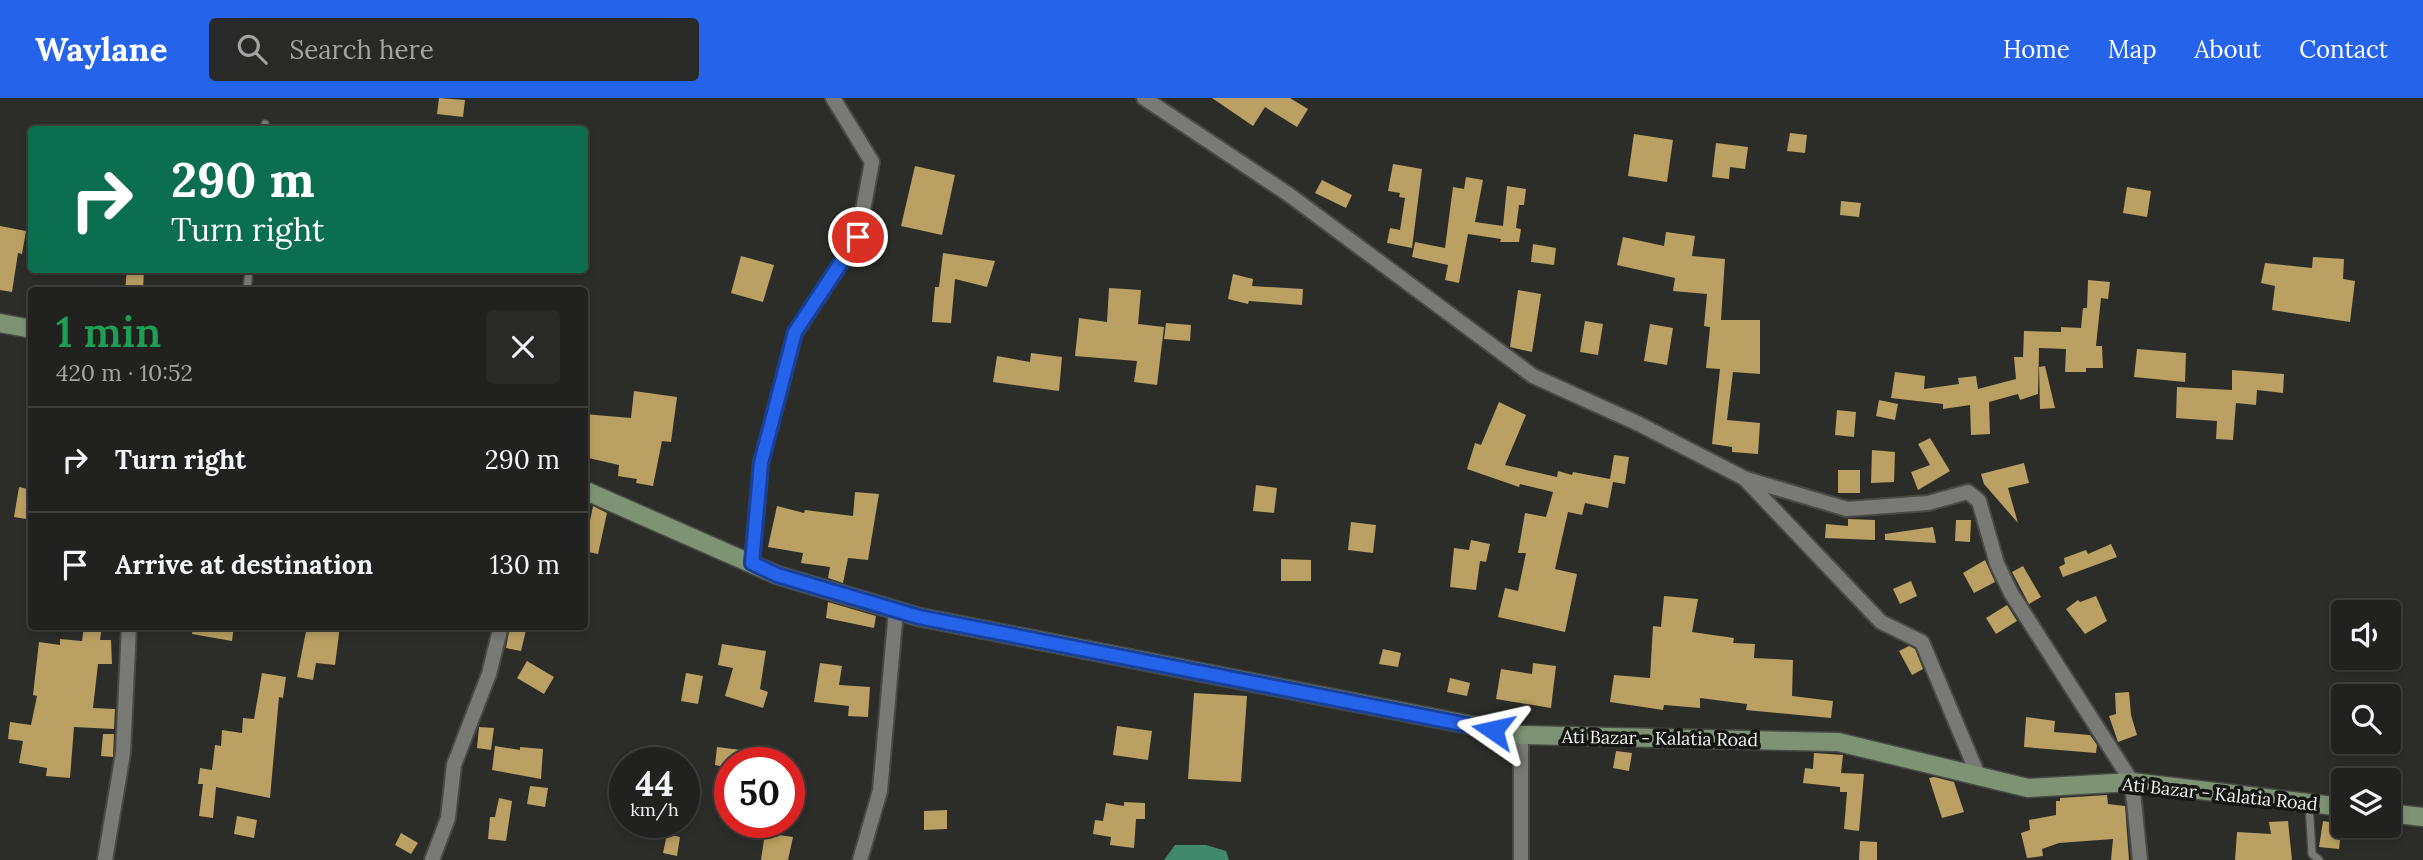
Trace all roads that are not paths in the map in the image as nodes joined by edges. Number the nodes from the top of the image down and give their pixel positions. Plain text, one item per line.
1 (833, 98) edge
2 (1144, 98) edge
3 (0, 323) edge
4 (28, 328) edge
5 (1744, 478) junction
6 (588, 492) edge
7 (752, 563) junction
8 (896, 610) junction
9 (128, 630) edge
10 (500, 630) edge
11 (1521, 735) junction
12 (1978, 775) junction
13 (2133, 782) junction
14 (2309, 802) junction
15 (2331, 805) edge
16 (2401, 814) edge
17 (2423, 817) edge
18 (105, 860) edge
19 (432, 860) edge
20 (860, 860) edge
21 (1521, 860) edge
22 (2140, 860) edge
23 (2319, 860) edge

1 - 7 street
2 - 5 street
3 - 4 main road
5 - 12 street
5 - 13 street
6 - 7 main road, Ati Bazar - Kalatia Road
7 - 8 main road, Ati Bazar - Kalatia Road
8 - 11 main road, Ati Bazar - Kalatia Road
8 - 20 street
9 - 18 street
10 - 19 street
11 - 12 main road, Ati Bazar - Kalatia Road
11 - 21 street
12 - 13 main road, Ati Bazar - Kalatia Road
13 - 14 main road, Ati Bazar - Kalatia Road
13 - 22 street
14 - 15 main road, Ati Bazar - Kalatia Road
14 - 23 lane
16 - 17 main road

